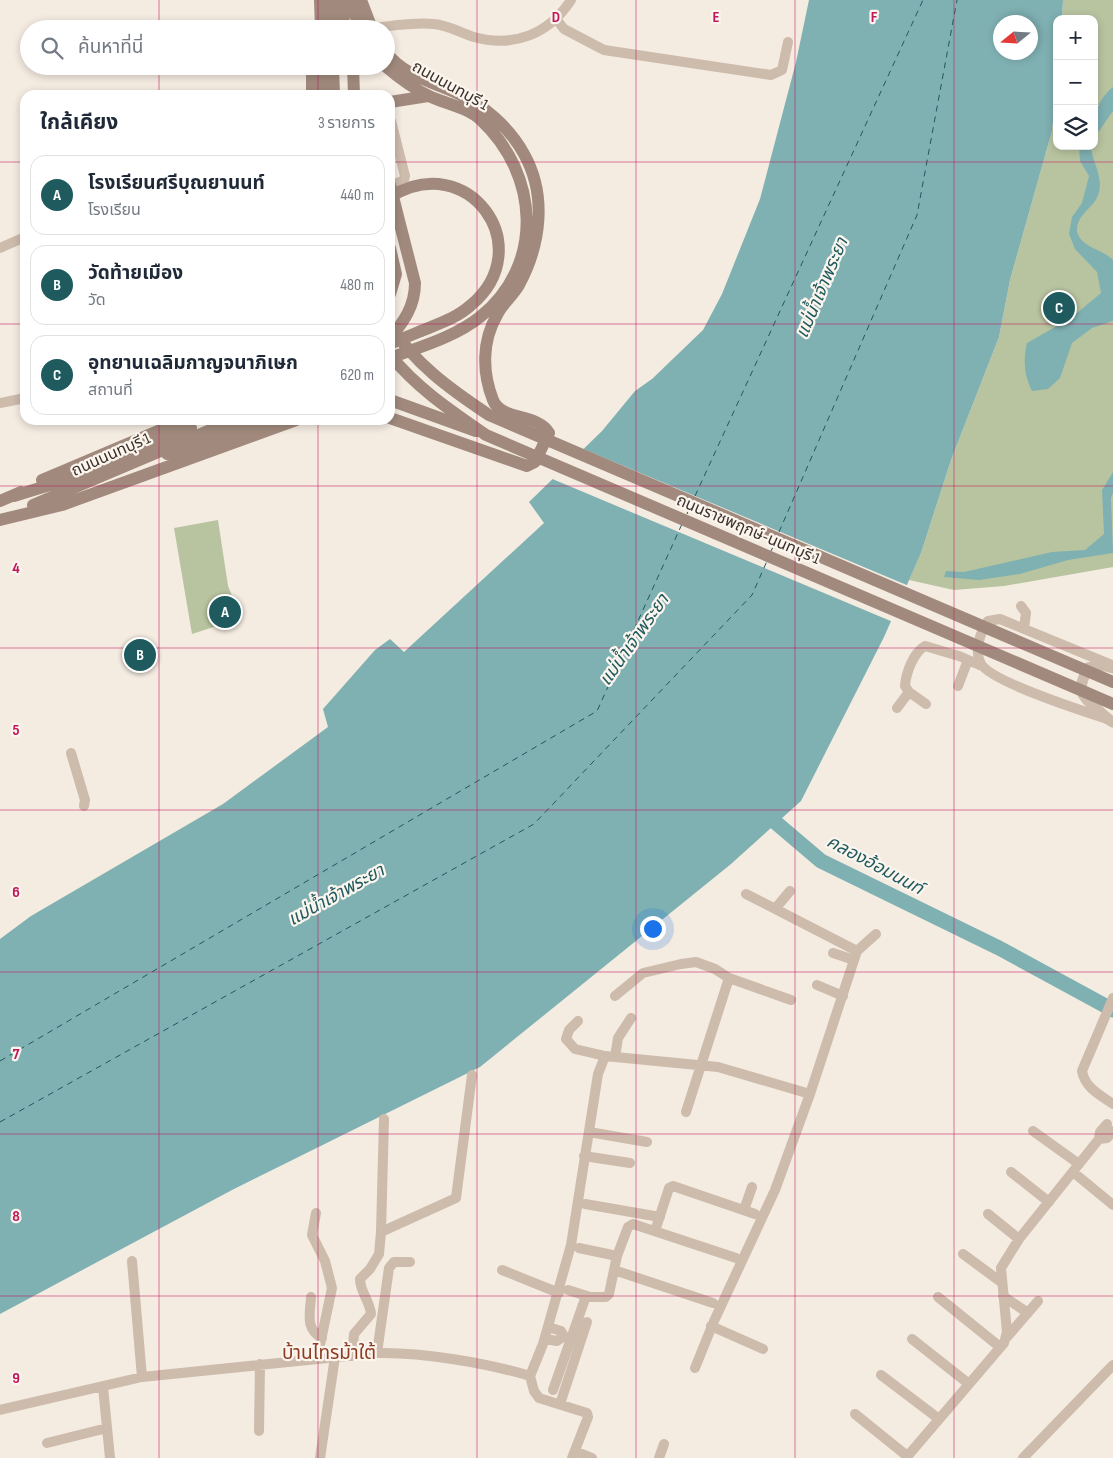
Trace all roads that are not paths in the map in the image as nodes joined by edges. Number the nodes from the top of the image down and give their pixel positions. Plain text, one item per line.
1 (313, 0) edge
2 (320, 0) edge
3 (332, 0) edge
4 (571, 0) edge
5 (352, 2) edge
6 (313, 20) edge
7 (321, 20) edge
8 (332, 20) edge
9 (347, 20) edge
10 (352, 20) edge
11 (359, 20) edge
12 (366, 20) edge
13 (557, 20) junction
14 (395, 27) edge
15 (788, 42) dead end
16 (395, 63) edge
17 (395, 73) edge
18 (312, 75) edge
19 (322, 75) edge
20 (333, 75) edge
21 (345, 75) edge
22 (353, 75) edge
23 (312, 90) edge
24 (322, 90) edge
25 (334, 90) edge
26 (345, 90) edge
27 (354, 90) edge
28 (428, 96) junction
29 (395, 101) edge
30 (395, 136) edge
31 (395, 184) edge
32 (395, 195) edge
33 (395, 203) edge
34 (20, 239) edge
35 (0, 248) edge
36 (395, 331) edge
37 (395, 332) edge
38 (395, 342) edge
39 (395, 355) edge
40 (395, 363) edge
41 (20, 399) edge
42 (395, 402) edge
43 (0, 403) edge
44 (395, 420) edge
45 (172, 425) edge
46 (198, 425) edge
47 (222, 425) edge
48 (249, 425) edge
49 (282, 425) edge
50 (486, 435) junction
51 (142, 460) junction
52 (14, 496) junction
53 (0, 501) edge
54 (0, 519) edge
55 (1021, 606) dead end
56 (1024, 628) junction
57 (968, 660) junction
58 (982, 666) junction
59 (1113, 666) edge
60 (1113, 682) edge
61 (958, 686) dead end
62 (909, 692) junction
63 (926, 704) dead end
64 (1113, 704) edge
65 (897, 708) dead end
66 (1112, 721) edge
67 (71, 753) dead end
68 (84, 806) dead end
69 (790, 891) dead end
70 (746, 894) dead end
71 (775, 909) junction
72 (876, 934) dead end
73 (833, 953) dead end
74 (856, 955) junction
75 (729, 978) junction
76 (817, 985) dead end
77 (615, 996) dead end
78 (843, 996) junction
79 (1113, 998) edge
80 (791, 1000) dead end
81 (631, 1018) dead end
82 (578, 1021) dead end
83 (610, 1056) junction
84 (701, 1065) junction
85 (472, 1075) dead end
86 (810, 1094) junction
87 (1113, 1104) edge
88 (686, 1112) dead end
89 (384, 1119) dead end
90 (1033, 1131) dead end
91 (589, 1132) junction
92 (1106, 1135) edge
93 (647, 1142) dead end
94 (584, 1156) junction
95 (630, 1163) dead end
96 (1076, 1168) junction
97 (1011, 1172) dead end
98 (752, 1187) dead end
99 (1049, 1202) junction
100 (585, 1204) dead end
101 (1113, 1205) edge
102 (744, 1210) junction
103 (316, 1213) dead end
104 (755, 1214) dead end
105 (988, 1214) dead end
106 (660, 1217) junction
107 (655, 1231) junction
108 (381, 1232) junction
109 (1019, 1239) junction
110 (579, 1248) dead end
111 (963, 1254) dead end
112 (617, 1256) junction
113 (736, 1258) dead end
114 (132, 1261) dead end
115 (410, 1262) dead end
116 (502, 1270) dead end
117 (614, 1270) junction
118 (1001, 1282) junction
119 (563, 1292) junction
120 (586, 1296) junction
121 (1003, 1296) junction
122 (938, 1297) dead end
123 (311, 1298) dead end
124 (1038, 1301) dead end
125 (713, 1303) dead end
126 (1028, 1313) junction
127 (587, 1322) dead end
128 (548, 1326) junction
129 (711, 1326) junction
130 (567, 1337) junction
131 (1007, 1337) junction
132 (322, 1338) junction
133 (545, 1339) junction
134 (912, 1339) dead end
135 (1000, 1348) junction
136 (763, 1349) dead end
137 (377, 1353) junction
138 (352, 1356) junction
139 (334, 1358) junction
140 (317, 1359) junction
141 (260, 1364) junction
142 (1113, 1365) edge
143 (695, 1368) dead end
144 (880, 1375) dead end
145 (530, 1376) junction
146 (142, 1377) junction
147 (969, 1384) junction
148 (103, 1387) junction
149 (553, 1390) dead end
150 (560, 1404) junction
151 (0, 1410) edge
152 (855, 1414) dead end
153 (939, 1419) junction
154 (107, 1428) junction
155 (259, 1432) dead end
156 (47, 1443) dead end
157 (664, 1444) dead end
158 (573, 1454) edge
159 (906, 1457) edge
160 (110, 1458) edge
161 (320, 1458) edge
162 (592, 1458) edge
163 (659, 1458) edge
164 (1022, 1458) edge

1 - 6 main road
2 - 7 main road
3 - 8 main road
4 - 13 street
5 - 9 main road
5 - 10 main road
5 - 11 main road
5 - 12 main road
13 - 14 street
13 - 15 street
16 - 44 main road
17 - 28 main road, ถนนนนทบุรี 1
18 - 23 main road
19 - 24 main road
20 - 25 main road
21 - 26 main road
22 - 27 main road
28 - 29 main road
28 - 39 main road, ถนนนนทบุรี 1
30 - 31 street
32 - 38 main road, bridge
33 - 37 main road
34 - 35 street
36 - 60 main road, ถนนราชพฤกษ์-นนทบุรี 1, bridge
40 - 50 main road, ถนนราชพฤกษ์-นนทบุรี 1, bridge
41 - 43 street
42 - 50 main road, bridge
45 - 52 main road, ถนนนนทบุรี 1
46 - 52 main road
47 - 51 main road, ถนนนนทบุรี 1
48 - 51 main road
49 - 54 main road
50 - 64 main road, ถนนราชพฤกษ์-นนทบุรี 1, bridge
51 - 54 main road, ถนนนนทบุรี 1
52 - 53 main road, ถนนนนทบุรี 1
55 - 56 street
56 - 58 street
56 - 59 street
57 - 58 street
57 - 61 street
57 - 62 street
58 - 66 street
59 - 66 street
62 - 63 street
62 - 65 street
67 - 68 street
69 - 71 street
70 - 71 street
71 - 74 street
72 - 74 street
73 - 74 street
74 - 78 street
75 - 77 street
75 - 80 street
75 - 84 street
76 - 78 street
78 - 86 street
79 - 87 street
81 - 83 street
82 - 83 street
83 - 84 street
83 - 91 street
84 - 86 street
84 - 88 street
85 - 108 street
86 - 129 street
89 - 108 street
90 - 96 street
91 - 93 street
91 - 94 street
92 - 96 street
94 - 95 street
94 - 119 street
96 - 99 street
96 - 101 street
97 - 99 street
98 - 102 street
99 - 109 street
100 - 106 street
102 - 104 street
102 - 106 street
103 - 132 street
105 - 109 street
106 - 107 street
107 - 112 street
107 - 113 street
108 - 138 street
109 - 118 street
110 - 112 street
111 - 118 street
112 - 117 street
114 - 146 street
115 - 137 street
116 - 119 street
117 - 120 street
117 - 125 street
118 - 121 street
119 - 120 street
119 - 128 street
120 - 130 street
121 - 126 street
121 - 131 street
122 - 135 street
123 - 132 street
124 - 126 street
126 - 131 street
127 - 150 street
128 - 130 street
128 - 133 street
129 - 136 street
129 - 143 street
130 - 133 street
130 - 149 street
131 - 135 street
132 - 140 street
133 - 145 street
134 - 147 street
135 - 147 street
137 - 138 street
137 - 145 street
138 - 139 street
139 - 140 street
139 - 161 street
140 - 141 street
141 - 146 street
141 - 155 street
142 - 164 street
144 - 153 street
145 - 150 street
146 - 148 street
147 - 153 street
148 - 151 street
148 - 154 street
150 - 158 street
152 - 159 street
153 - 159 street
154 - 156 street
154 - 160 street
157 - 163 street
158 - 162 street

